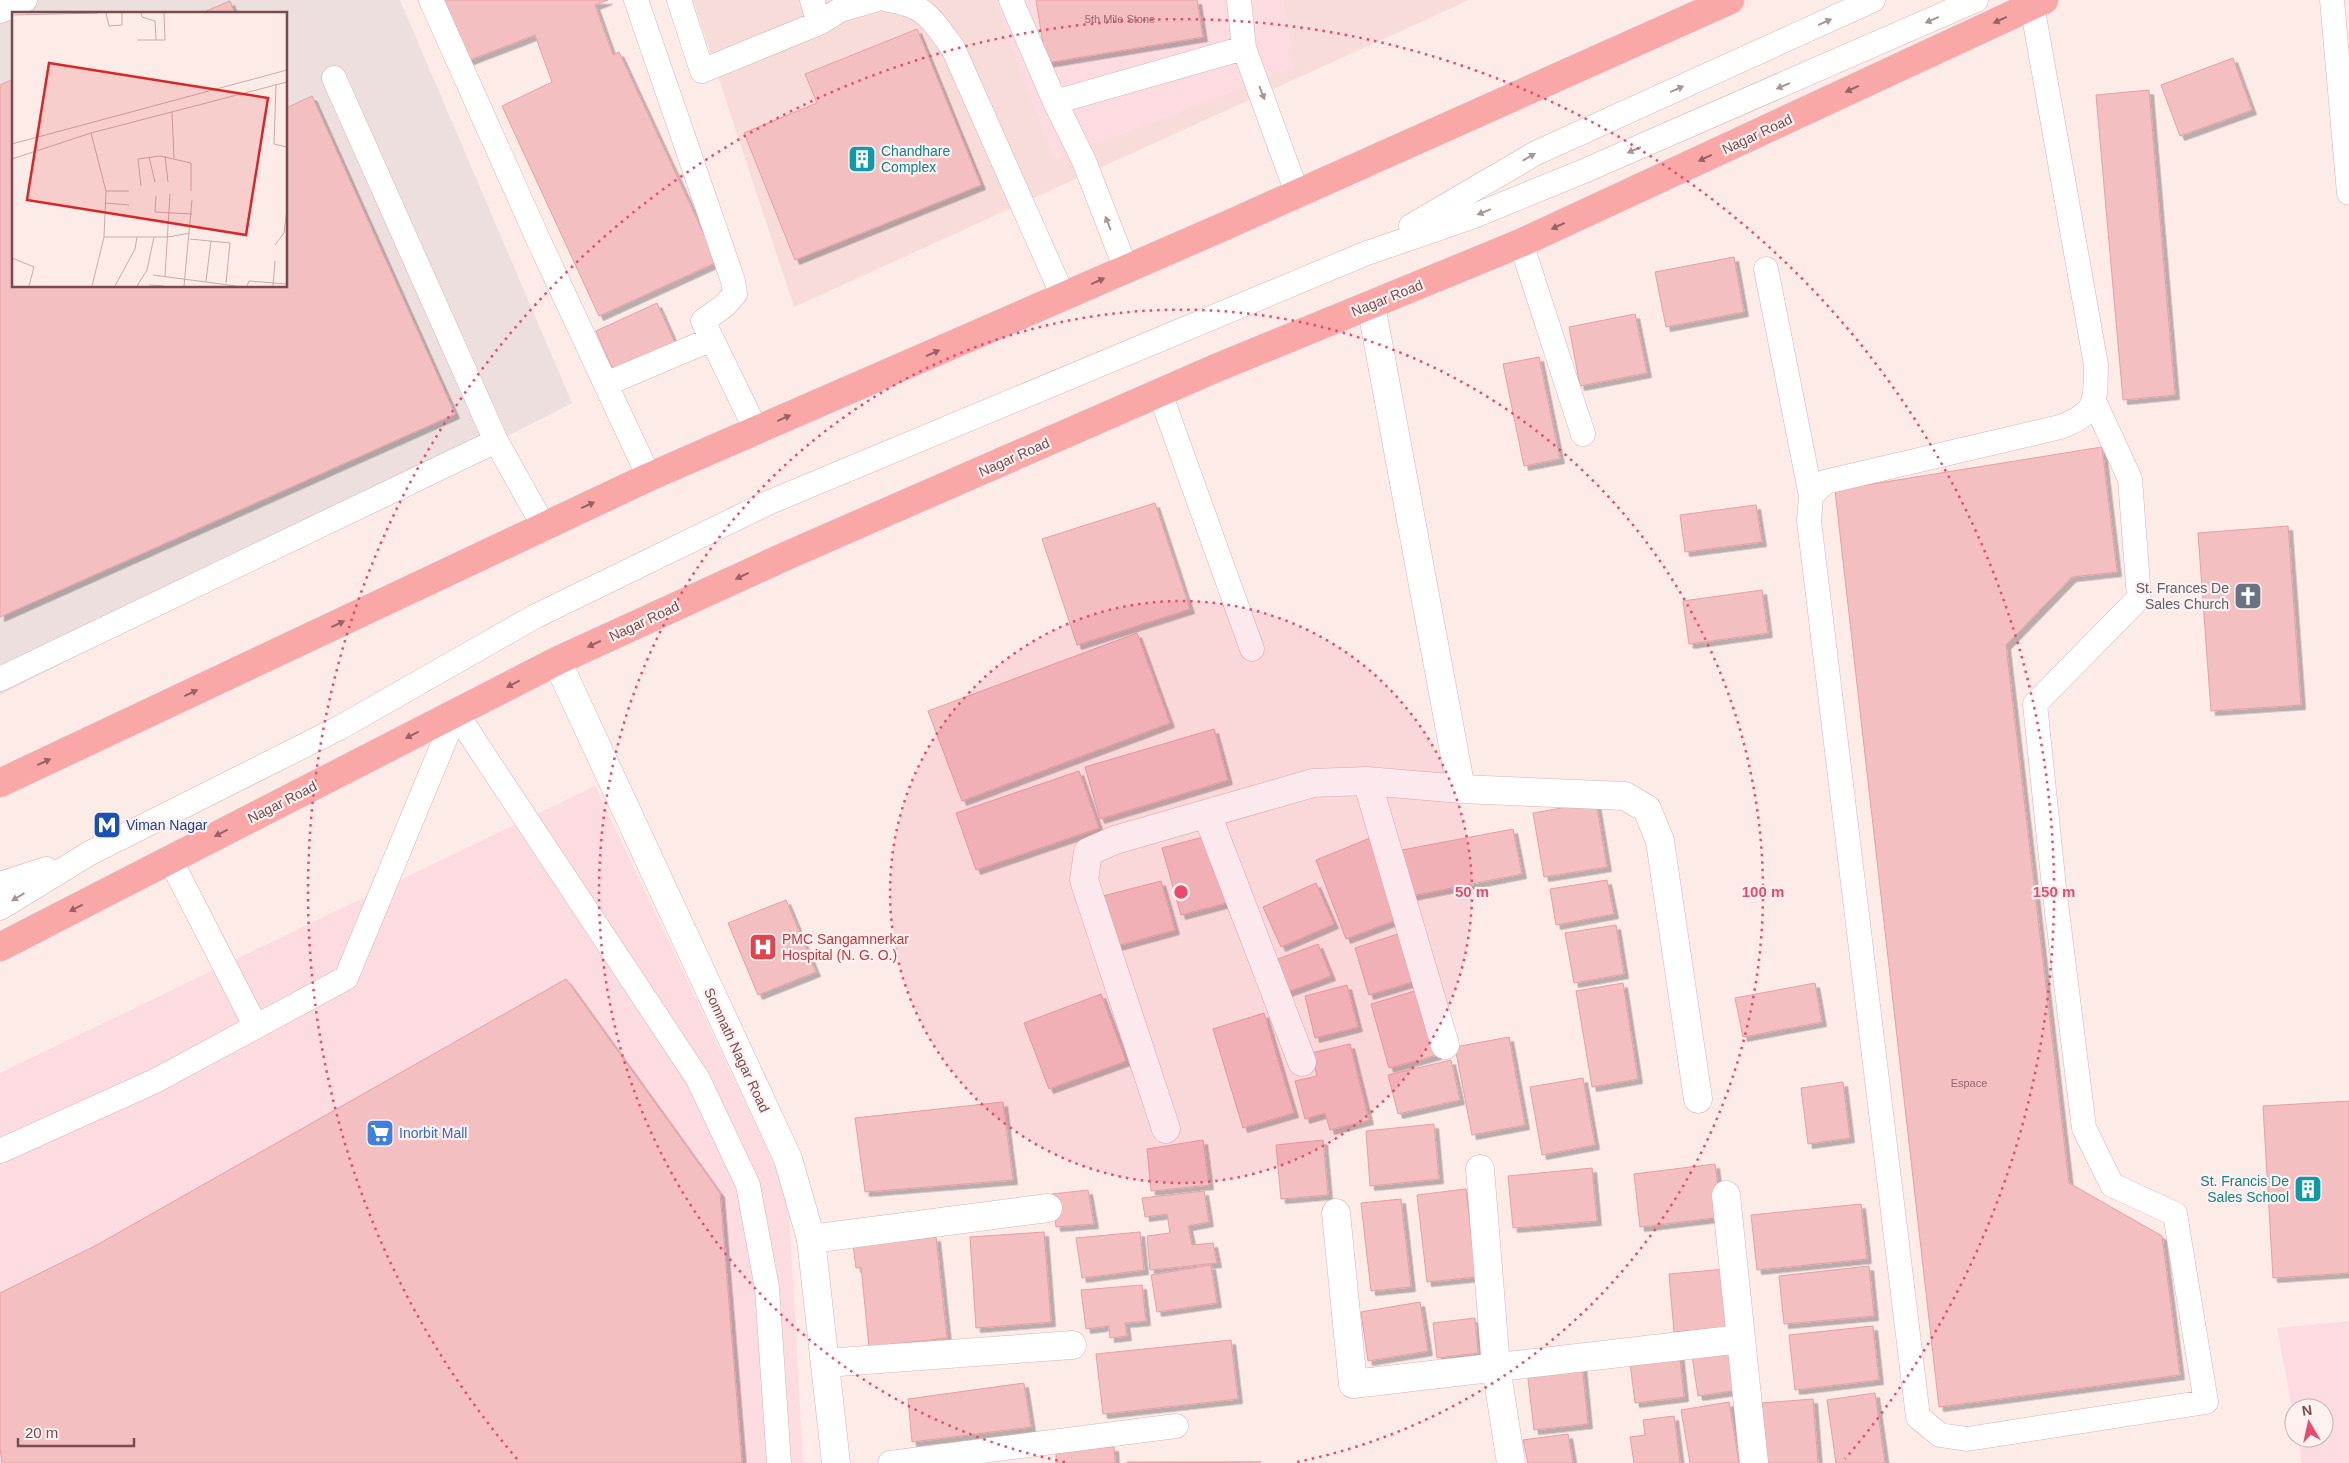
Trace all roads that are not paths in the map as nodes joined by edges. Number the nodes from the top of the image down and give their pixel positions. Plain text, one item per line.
1 (25, 0) edge
2 (431, 0) edge
3 (636, 0) edge
4 (680, 0) edge
5 (812, 0) edge
6 (875, 0) edge
7 (888, 0) edge
8 (1012, 0) edge
9 (1238, 0) edge
10 (1730, 0) edge
11 (1873, 0) edge
12 (1976, 0) edge
13 (2332, 0) edge
14 (2038, 3) edge
15 (0, 11) edge
16 (819, 23) junction
17 (1244, 48) junction
18 (334, 78) dead end
19 (1054, 102) junction
20 (1297, 193) junction
21 (2349, 193) edge
22 (1521, 243) junction
23 (1367, 253) junction
24 (1126, 269) junction
25 (1766, 269) dead end
26 (1063, 296) junction
27 (1371, 305) junction
28 (712, 340) junction
29 (606, 384) junction
30 (1160, 393) junction
31 (2094, 403) junction
32 (756, 430) junction
33 (1584, 434) dead end
34 (496, 441) junction
35 (649, 477) junction
36 (1811, 496) junction
37 (543, 525) junction
38 (1252, 649) dead end
39 (557, 661) junction
40 (0, 679) edge
41 (456, 713) junction
42 (1367, 781) junction
43 (0, 783) edge
44 (1461, 789) junction
45 (1207, 814) junction
46 (90, 853) junction
47 (170, 860) junction
48 (0, 884) edge
49 (0, 908) edge
50 (0, 947) edge
51 (256, 1026) junction
52 (1445, 1045) dead end
53 (1302, 1062) dead end
54 (1698, 1099) dead end
55 (1166, 1129) dead end
56 (0, 1151) edge
57 (1480, 1169) dead end
58 (1726, 1195) dead end
59 (1048, 1208) dead end
60 (1336, 1213) dead end
61 (811, 1239) junction
62 (1741, 1339) junction
63 (1072, 1345) dead end
64 (825, 1363) junction
65 (1496, 1367) junction
66 (1176, 1426) dead end
67 (779, 1463) edge
68 (836, 1463) edge
69 (890, 1463) edge
70 (1511, 1463) edge
71 (1754, 1463) edge

1 - 15 lane
2 - 29 lane
3 - 28 lane
4 - 16 lane
5 - 16 lane
6 - 16 lane
7 - 26 lane
8 - 19 lane
9 - 17 lane
10 - 20 highway
23 -> 11 lane
12 -> 23 lane
13 - 21 lane
14 -> 22 highway, Nagar Road
14 - 31 lane
17 - 19 lane
17 -> 20 lane
18 - 34 lane
24 -> 19 lane
20 - 24 highway
22 - 27 highway, Nagar Road
22 - 33 lane
23 - 46 lane
26 -> 24 highway
25 - 36 lane
32 -> 26 highway
27 - 30 highway, Nagar Road
27 - 44 street
28 - 29 lane
28 - 32 lane
29 - 35 lane
30 - 38 lane
30 -> 39 highway, Nagar Road
31 - 36 lane
31 - 36 lane
32 - 35 highway
34 - 37 lane
34 - 40 lane
37 -> 35 highway
43 -> 37 highway
39 -> 41 highway, Nagar Road
39 - 61 street, Somnath Nagar Road
41 -> 47 highway, Nagar Road
41 - 51 lane
41 - 67 lane
42 - 44 street
42 - 45 street
42 - 52 street
44 - 54 street
45 - 53 street
45 - 55 street
46 - 48 lane
46 -> 49 lane
47 -> 50 highway, Nagar Road
47 - 51 lane
51 - 56 lane
57 - 65 street
58 - 62 street
59 - 61 street
60 - 65 street
61 - 64 street, Somnath Nagar Road
62 - 65 street
62 - 71 street
63 - 64 street
64 - 68 street, Somnath Nagar Road
65 - 70 street
66 - 69 lane

